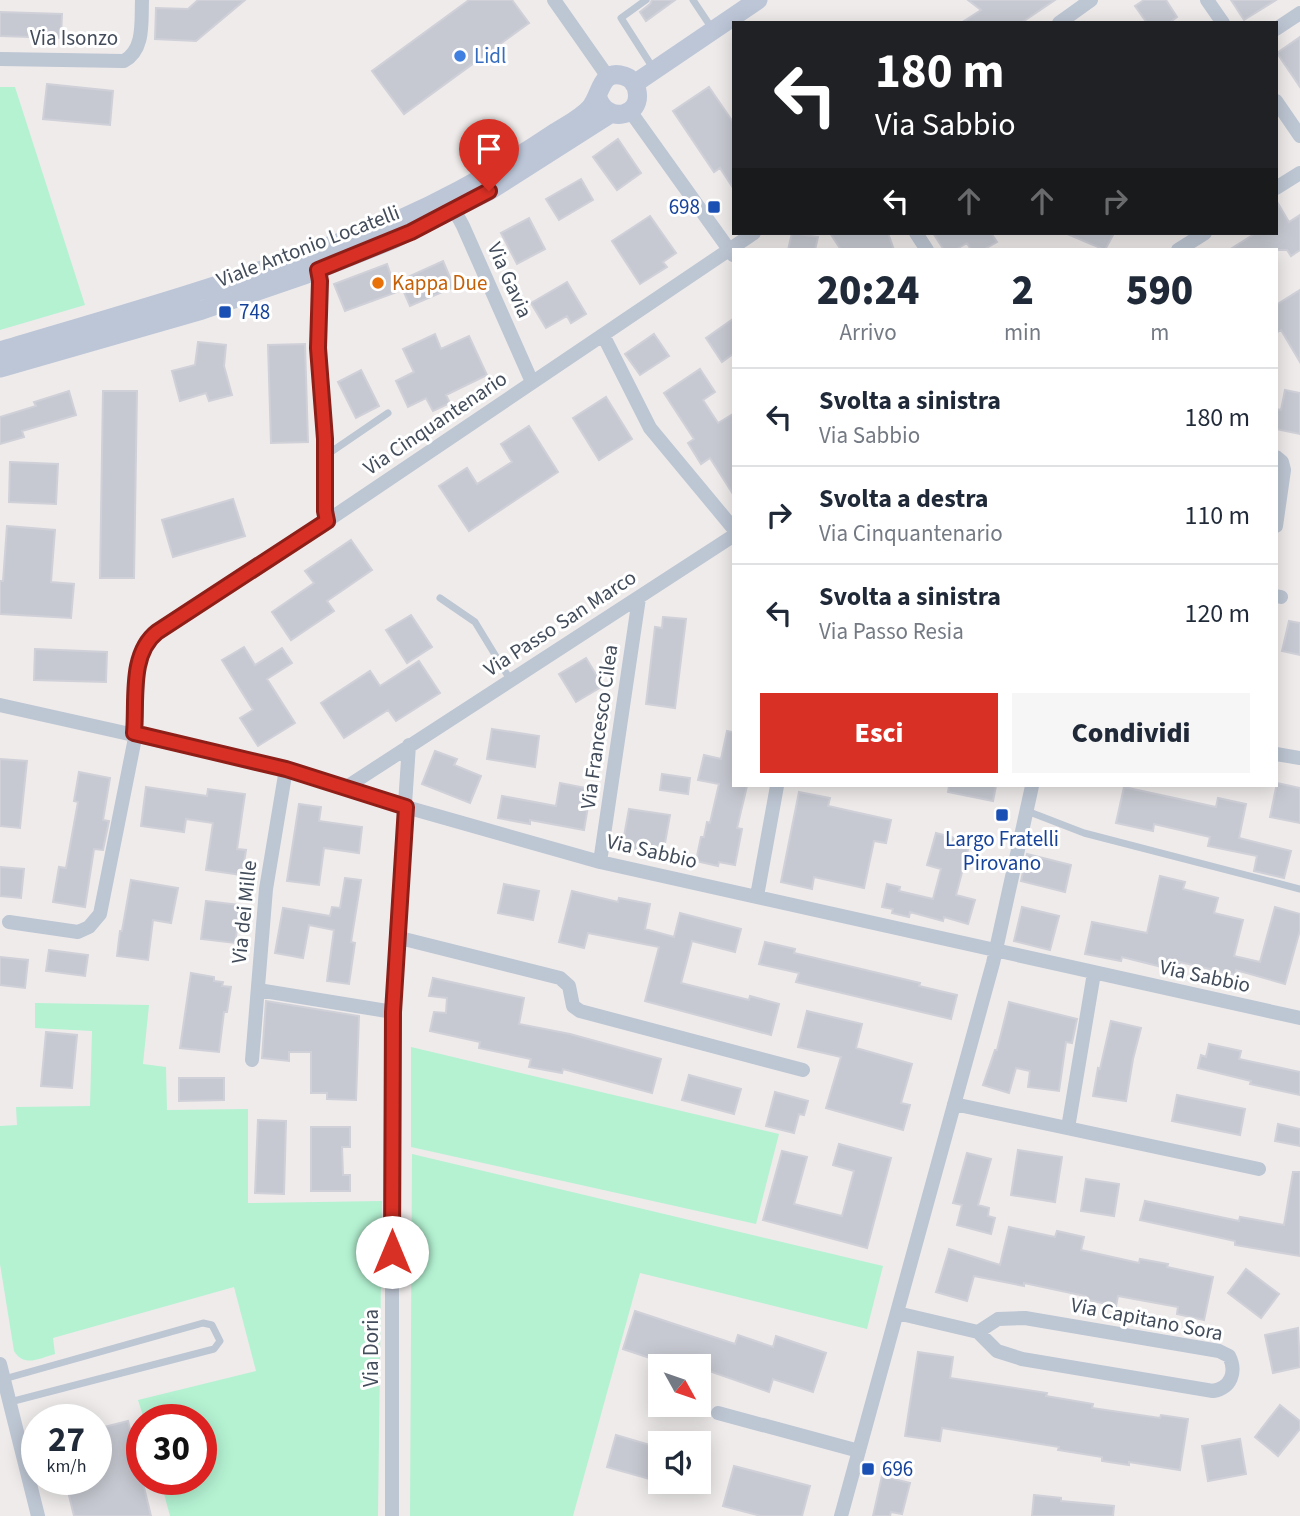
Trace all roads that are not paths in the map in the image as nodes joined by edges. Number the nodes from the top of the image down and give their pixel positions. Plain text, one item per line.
1 (142, 0) edge
2 (554, 0) edge
3 (646, 0) edge
4 (693, 0) edge
5 (758, 0) edge
6 (1091, 0) edge
7 (1207, 0) edge
8 (1300, 13) edge
9 (1062, 21) edge
10 (1222, 21) edge
11 (1278, 28) edge
12 (713, 30) junction
13 (0, 59) edge
14 (655, 70) junction
15 (608, 78) junction
16 (634, 84) junction
17 (598, 98) junction
18 (1278, 104) edge
19 (620, 112) junction
20 (1300, 136) edge
21 (1300, 173) edge
22 (1278, 187) edge
23 (451, 204) junction
24 (752, 235) edge
25 (1202, 235) edge
26 (736, 248) edge
27 (1181, 248) edge
28 (731, 252) edge
29 (315, 261) junction
30 (603, 335) junction
31 (0, 351) edge
32 (0, 368) edge
33 (532, 382) junction
34 (388, 413) dead end
35 (324, 456) junction
36 (1278, 459) edge
37 (1278, 513) edge
38 (327, 521) junction
39 (732, 527) edge
40 (732, 537) edge
41 (440, 598) dead end
42 (639, 598) junction
43 (511, 681) junction
44 (0, 705) edge
45 (134, 733) junction
46 (410, 745) junction
47 (1278, 754) edge
48 (1300, 758) edge
49 (286, 769) junction
50 (777, 787) edge
51 (1032, 787) edge
52 (345, 788) junction
53 (406, 807) junction
54 (1026, 811) junction
55 (600, 862) junction
56 (1300, 889) edge
57 (757, 896) junction
58 (9, 922) dead end
59 (396, 937) junction
60 (995, 952) junction
61 (1094, 973) junction
62 (258, 990) junction
63 (393, 1012) junction
64 (1300, 1018) edge
65 (252, 1060) dead end
66 (803, 1070) dead end
67 (954, 1104) junction
68 (1068, 1128) junction
69 (1259, 1169) dead end
70 (897, 1313) junction
71 (978, 1332) junction
72 (0, 1364) edge
73 (5, 1391) edge
74 (718, 1413) dead end
75 (859, 1451) junction
76 (38, 1516) edge
77 (392, 1516) edge
78 (841, 1516) edge

1 - 13 street, Via Isonzo
2 - 15 street
3 - 14 lane
4 - 12 lane
5 - 12 street
6 - 9 street
7 - 10 street
8 - 11 street
12 - 14 street
14 - 16 street
15 - 16 street
15 - 17 street, Viale Antonio Locatelli
16 - 19 street
17 - 19 street
17 - 23 street, Viale Antonio Locatelli
18 - 20 street
19 - 23 street, Viale Antonio Locatelli
19 - 28 street
21 - 22 street
23 - 29 street, Viale Antonio Locatelli
23 - 33 street, Via Gavia
24 - 26 street, Via Cinquantenario
25 - 27 street
28 - 30 street, Via Cinquantenario
29 - 31 street, Viale Antonio Locatelli
29 - 32 street, Viale Antonio Locatelli
29 - 35 street
30 - 33 street, Via Cinquantenario
30 - 39 street
33 - 38 street, Via Cinquantenario
34 - 35 lane
35 - 38 street
36 - 37 street
38 - 45 street, Via Cinquantenario
40 - 42 street, Via Passo San Marco
41 - 43 lane
42 - 43 street, Via Passo San Marco
42 - 55 street, Via Francesco Cilea
43 - 46 street, Via Passo San Marco
44 - 45 street, Via Sabbio
45 - 49 street, Via Sabbio
45 - 58 street, Via Cinquantenario
46 - 52 street, Via Passo San Marco
46 - 53 street
47 - 48 street
49 - 52 street, Via Sabbio
49 - 62 street, Via dei Mille
50 - 57 street
51 - 54 street
52 - 53 street, Via Sabbio
53 - 55 street, Via Sabbio
53 - 59 street, Via Doria
54 - 56 lane
54 - 60 street
55 - 57 street, Via Sabbio
57 - 60 street, Via Sabbio
59 - 63 street, Via Doria
59 - 66 street
60 - 61 street, Via Sabbio
60 - 67 street
61 - 64 street, Via Sabbio
61 - 68 street
62 - 63 street
62 - 65 street, Via dei Mille
63 - 77 street, Via Doria
67 - 68 street
67 - 70 street
68 - 69 street
70 - 71 street, Via Capitano Sora
70 - 75 street
71 - 71 street, Via Capitano Sora
72 - 73 street
73 - 73 lane
73 - 76 street
74 - 75 street
75 - 78 street

